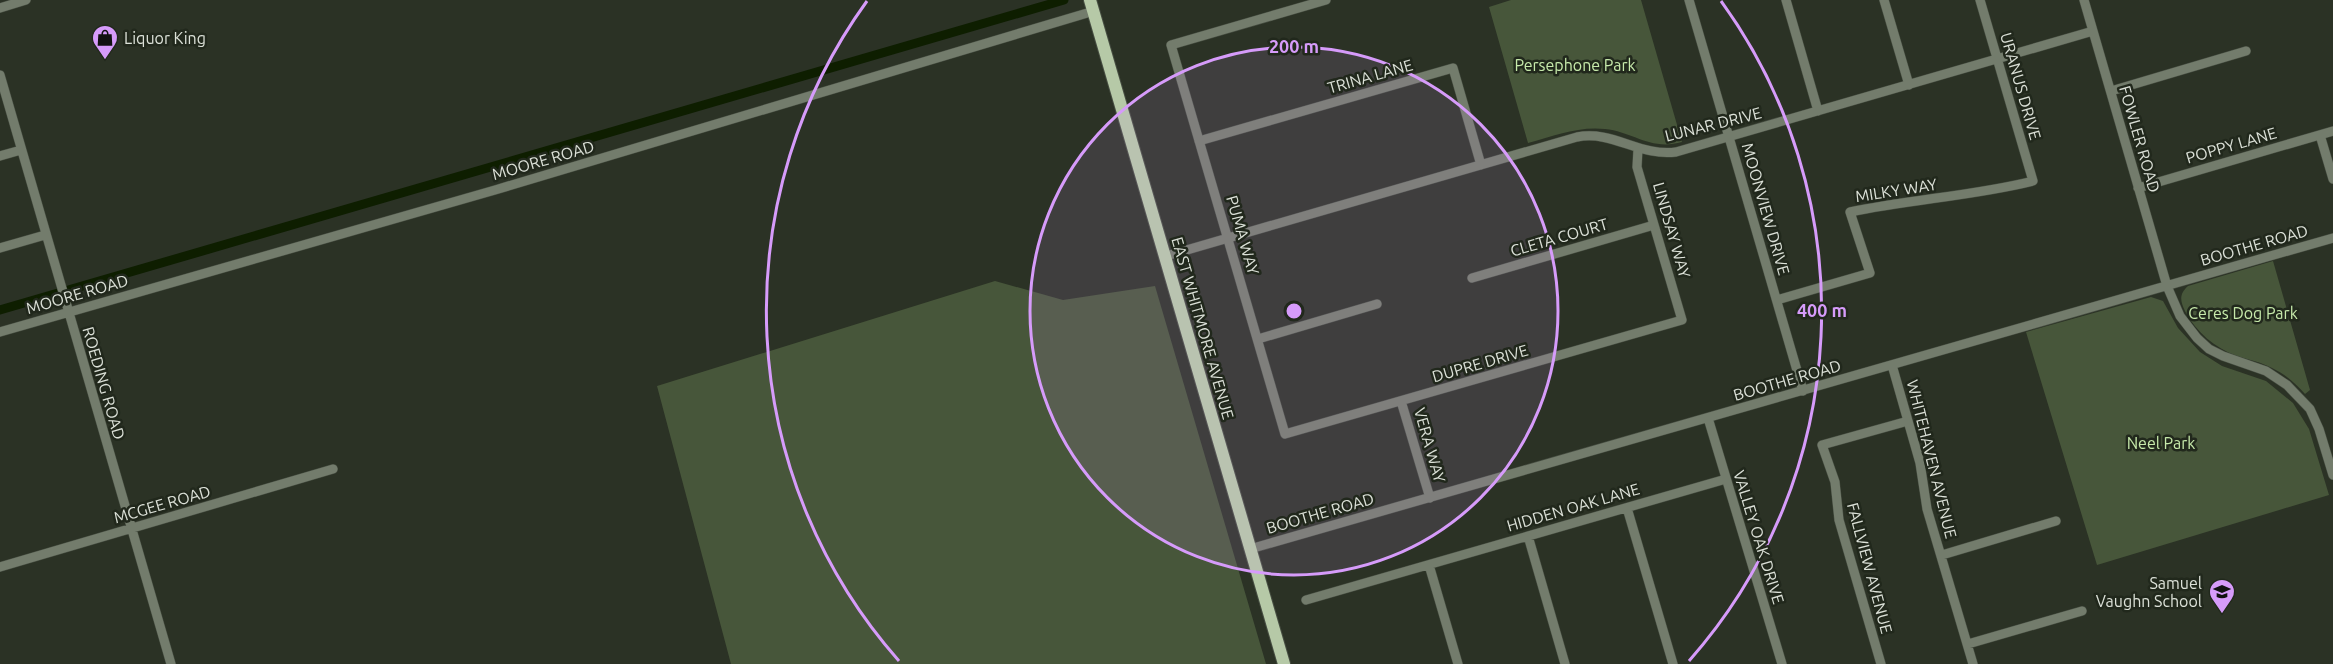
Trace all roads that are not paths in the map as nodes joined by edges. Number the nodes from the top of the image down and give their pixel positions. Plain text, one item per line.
1 (26, 0) edge
2 (1326, 0) edge
3 (1689, 0) edge
4 (1786, 0) edge
5 (1884, 0) edge
6 (1980, 0) edge
7 (2084, 0) edge
8 (1092, 5) edge
9 (0, 8) edge
10 (2093, 31) junction
11 (2246, 51) dead end
12 (1998, 60) junction
13 (0, 75) edge
14 (1909, 85) junction
15 (2110, 91) junction
16 (1818, 111) junction
17 (2333, 131) edge
18 (2320, 135) junction
19 (1729, 137) junction
20 (1199, 141) junction
21 (1638, 149) junction
22 (21, 150) junction
23 (0, 156) edge
24 (1481, 165) junction
25 (2333, 178) edge
26 (2033, 181) joint
27 (2138, 188) junction
28 (1654, 225) junction
29 (45, 235) junction
30 (1228, 238) junction
31 (2333, 238) edge
32 (0, 248) edge
33 (1166, 256) junction
34 (1472, 278) dead end
35 (2167, 286) junction
36 (1777, 300) junction
37 (1377, 304) dead end
38 (68, 312) junction
39 (1682, 320) joint
40 (0, 332) edge
41 (1258, 339) junction
42 (1892, 365) junction
43 (1803, 391) junction
44 (1401, 401) junction
45 (1708, 418) junction
46 (1908, 421) junction
47 (1286, 434) joint
48 (333, 469) dead end
49 (2333, 475) edge
50 (1726, 479) junction
51 (1430, 498) junction
52 (1627, 508) junction
53 (2056, 521) dead end
54 (131, 528) junction
55 (1528, 536) junction
56 (1250, 549) junction
57 (1942, 555) junction
58 (1429, 565) junction
59 (0, 567) edge
60 (1306, 600) dead end
61 (2082, 611) dead end
62 (1968, 644) junction
63 (171, 664) edge
64 (1284, 664) edge
65 (1458, 664) edge
66 (1565, 664) edge
67 (1673, 664) edge
68 (1782, 664) edge
69 (1881, 664) edge
70 (1973, 664) edge

1 - 9 street
2 - 20 street, PUMA WAY
3 - 19 street, MOONVIEW DRIVE
4 - 16 street
5 - 14 street
6 - 12 street, URANUS DRIVE
7 - 10 street, FOWLER ROAD
8 - 33 main road, EAST WHITMORE AVENUE
8 - 38 street, MOORE ROAD
10 - 12 street, LUNAR DRIVE
10 - 15 street, FOWLER ROAD
11 - 15 street
12 - 14 street, LUNAR DRIVE
12 - 26 street, URANUS DRIVE
13 - 22 street, ROEDING ROAD
14 - 16 street, LUNAR DRIVE
15 - 27 street, FOWLER ROAD
16 - 19 street, LUNAR DRIVE
17 - 18 street, POPPY LANE
18 - 25 street
18 - 27 street, POPPY LANE
19 - 21 street, LUNAR DRIVE
19 - 36 street, MOONVIEW DRIVE
20 - 24 street, TRINA LANE
20 - 30 street, PUMA WAY
21 - 24 street, LUNAR DRIVE
21 - 28 street, LINDSAY WAY
22 - 23 street
22 - 29 street, ROEDING ROAD
24 - 30 street, LUNAR DRIVE
26 - 36 street, MILKY WAY
27 - 35 street, FOWLER ROAD
28 - 34 street, CLETA COURT
28 - 39 street, LINDSAY WAY
29 - 32 street
29 - 38 street, ROEDING ROAD
30 - 33 street, LUNAR DRIVE
30 - 41 street, PUMA WAY
31 - 35 street, BOOTHE ROAD
33 - 56 main road, EAST WHITMORE AVENUE
35 - 42 street, BOOTHE ROAD
35 - 49 street, FOWLER ROAD
36 - 43 street, MOONVIEW DRIVE
37 - 41 street
38 - 40 street, MOORE ROAD
38 - 54 street, ROEDING ROAD
39 - 44 street, DUPRE DRIVE
41 - 47 street, PUMA WAY
42 - 43 street, BOOTHE ROAD
42 - 46 street, WHITEHAVEN AVENUE
43 - 45 street, BOOTHE ROAD
44 - 47 street, DUPRE DRIVE
44 - 51 street, VERA WAY
45 - 50 street, VALLEY OAK DRIVE
45 - 51 street, BOOTHE ROAD
46 - 57 street, WHITEHAVEN AVENUE
46 - 69 street, FALLVIEW AVENUE
48 - 54 street, MCGEE ROAD
50 - 52 street, HIDDEN OAK LANE
50 - 68 street, VALLEY OAK DRIVE
51 - 56 street, BOOTHE ROAD
52 - 55 street, HIDDEN OAK LANE
52 - 67 street
53 - 57 street
54 - 59 street, MCGEE ROAD
54 - 63 street, ROEDING ROAD
55 - 58 street, HIDDEN OAK LANE
55 - 66 street
56 - 64 main road, EAST WHITMORE AVENUE
57 - 62 street, WHITEHAVEN AVENUE
58 - 60 street, HIDDEN OAK LANE
58 - 65 street
61 - 62 street
62 - 70 street, WHITEHAVEN AVENUE

